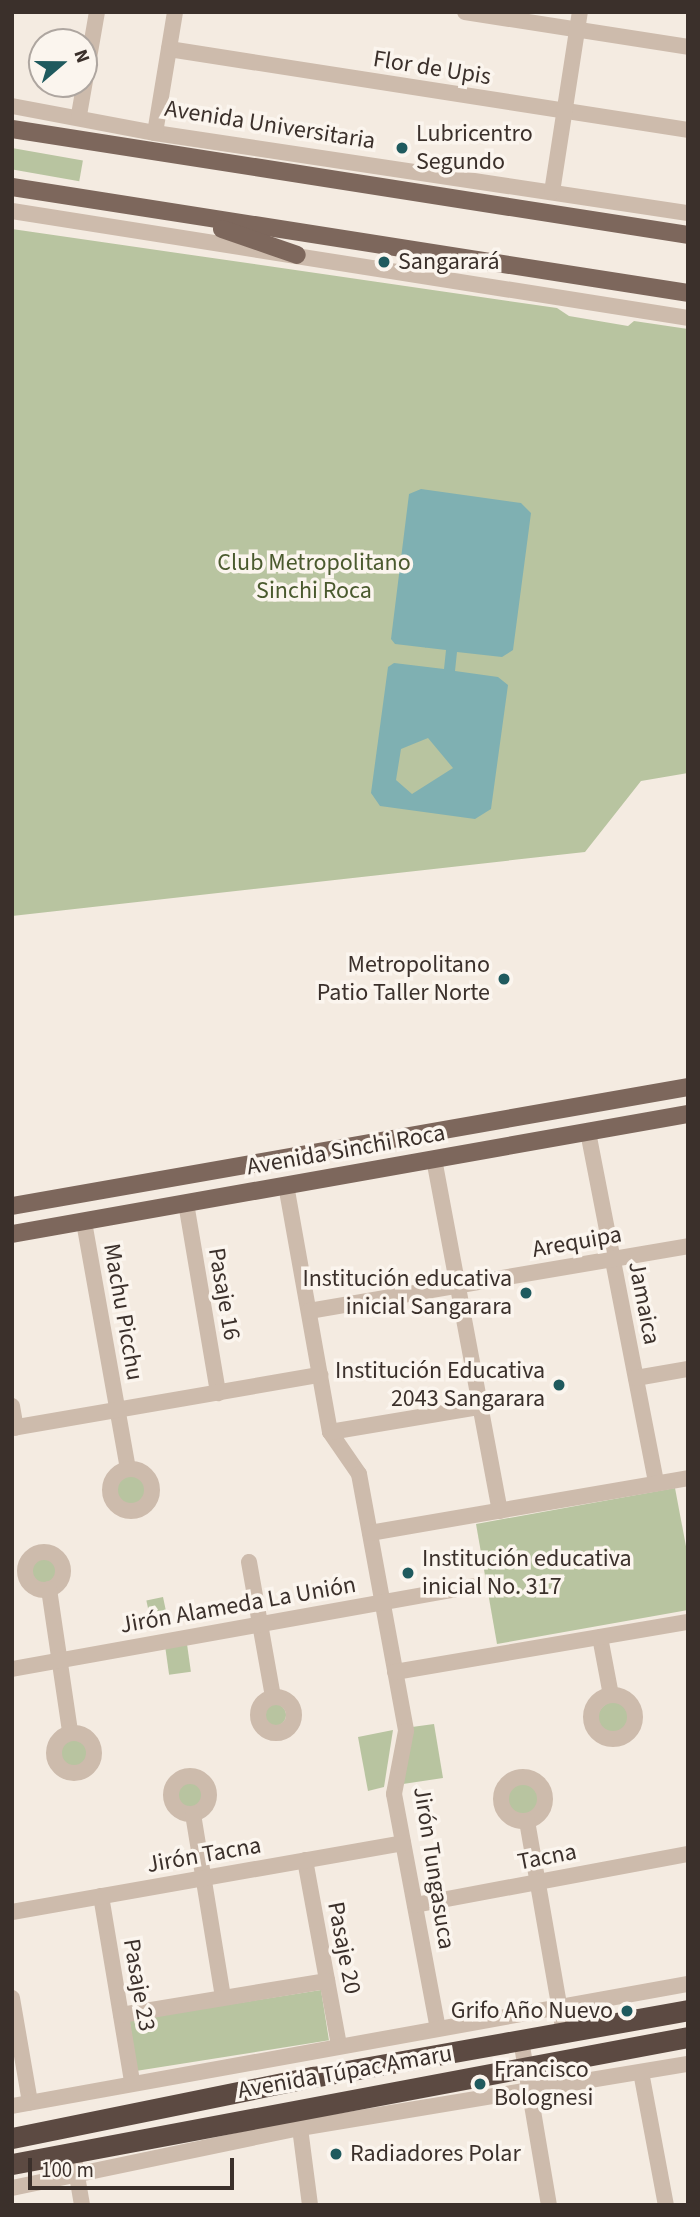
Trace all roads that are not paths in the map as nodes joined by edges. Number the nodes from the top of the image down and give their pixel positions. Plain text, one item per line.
1 (97, 12) edge
2 (174, 12) edge
3 (467, 12) edge
4 (580, 12) edge
5 (577, 30) junction
6 (688, 47) edge
7 (169, 49) junction
8 (12, 106) edge
9 (565, 112) junction
10 (79, 116) junction
11 (12, 129) edge
12 (688, 130) edge
13 (156, 133) junction
14 (12, 187) edge
15 (552, 192) junction
16 (12, 211) edge
17 (688, 213) edge
18 (197, 216) junction
19 (688, 235) edge
20 (297, 255) junction
21 (688, 293) edge
22 (688, 318) edge
23 (688, 1087) edge
24 (688, 1114) edge
25 (588, 1132) junction
26 (434, 1159) junction
27 (286, 1185) junction
28 (186, 1203) junction
29 (12, 1206) edge
30 (83, 1222) junction
31 (12, 1234) edge
32 (688, 1246) edge
33 (613, 1259) junction
34 (458, 1286) junction
35 (309, 1311) junction
36 (688, 1369) edge
37 (320, 1375) junction
38 (636, 1378) junction
39 (218, 1393) junction
40 (12, 1406) edge
41 (480, 1408) junction
42 (117, 1410) junction
43 (14, 1428) edge
44 (330, 1432) junction
45 (128, 1469) dead end
46 (688, 1478) edge
47 (656, 1483) junction
48 (500, 1511) junction
49 (370, 1533) junction
50 (249, 1562) dead end
51 (472, 1587) dead end
52 (49, 1589) dead end
53 (383, 1602) junction
54 (688, 1622) edge
55 (259, 1625) junction
56 (600, 1637) junction
57 (59, 1660) junction
58 (12, 1669) edge
59 (395, 1672) junction
60 (611, 1695) dead end
61 (273, 1697) dead end
62 (70, 1732) dead end
63 (193, 1814) dead end
64 (527, 1821) dead end
65 (403, 1843) junction
66 (688, 1854) edge
67 (305, 1860) junction
68 (204, 1878) junction
69 (538, 1882) junction
70 (101, 1896) junction
71 (415, 1905) junction
72 (12, 1912) edge
73 (327, 1981) junction
74 (688, 1984) edge
75 (12, 1998) edge
76 (223, 1998) junction
77 (560, 2006) junction
78 (688, 2010) edge
79 (121, 2015) junction
80 (438, 2028) junction
81 (564, 2032) junction
82 (688, 2037) edge
83 (522, 2040) junction
84 (339, 2045) junction
85 (688, 2064) edge
86 (526, 2066) junction
87 (641, 2072) junction
88 (132, 2082) junction
89 (530, 2090) junction
90 (30, 2102) junction
91 (12, 2106) edge
92 (300, 2128) junction
93 (12, 2138) edge
94 (73, 2151) junction
95 (12, 2164) edge
96 (77, 2174) junction
97 (12, 2188) edge
98 (82, 2205) edge
99 (310, 2205) edge
100 (549, 2205) edge
101 (666, 2205) edge

1 - 10 street
2 - 7 street
3 - 5 street
4 - 5 street
5 - 6 street
5 - 9 street
7 - 9 street, Flor de Upis
7 - 13 street
8 - 10 street, Avenida Universitaria
9 - 12 street, Flor de Upis
9 - 15 street
10 - 13 street, Avenida Universitaria
11 - 19 main road, Avenida Universitaria
13 - 15 street, Avenida Universitaria
14 - 18 main road
15 - 17 street, Avenida Universitaria
16 - 20 street
18 - 20 main road
18 - 21 main road
20 - 22 street
23 - 29 main road, Avenida Sinchi Roca
24 - 25 main road, Avenida Sinchi Roca
25 - 26 main road, Avenida Sinchi Roca
25 - 33 street, Jamaica
26 - 27 main road, Avenida Sinchi Roca
26 - 34 street
27 - 28 main road, Avenida Sinchi Roca
27 - 35 street, Jirón Tungasuca
28 - 30 main road, Avenida Sinchi Roca
28 - 39 street, Pasaje 16
30 - 31 main road, Avenida Sinchi Roca
30 - 42 street, Machu Picchu
32 - 33 street, Arequipa
33 - 34 street, Arequipa
33 - 38 street, Jamaica
34 - 35 street, Arequipa
34 - 41 street
35 - 37 street, Jirón Tungasuca
36 - 38 street
37 - 39 street
37 - 44 street, Jirón Tungasuca
38 - 47 street, Jamaica
39 - 42 street
40 - 43 street
41 - 44 street
41 - 48 street
42 - 43 street
42 - 45 street, Machu Picchu
44 - 49 street, Jirón Tungasuca
46 - 47 street
47 - 48 street
48 - 49 street
49 - 53 street, Jirón Tungasuca
50 - 55 street
51 - 53 street, Jirón Alameda La Unión
52 - 57 street
53 - 55 street, Jirón Alameda La Unión
53 - 59 street, Jirón Tungasuca
54 - 56 street
55 - 57 street, Jirón Alameda La Unión
55 - 61 street
56 - 59 street
56 - 60 street
57 - 58 street, Jirón Alameda La Unión
57 - 62 street
59 - 65 street, Jirón Tungasuca
63 - 68 street
64 - 69 street
65 - 67 street, Jirón Tacna
65 - 71 street, Jirón Tungasuca
66 - 69 street, Tacna
67 - 68 street, Jirón Tacna
67 - 73 street, Pasaje 20
68 - 70 street, Jirón Tacna
68 - 76 street
69 - 71 street, Tacna
69 - 77 street
70 - 72 street, Jirón Tacna
70 - 79 street, Pasaje 23
71 - 80 street, Jirón Tungasuca
73 - 76 street
73 - 84 street, Pasaje 20
74 - 77 street, Avenida Túpac Amaru
75 - 90 street
76 - 79 street
77 - 80 street, Avenida Túpac Amaru
77 - 81 street
78 - 81 highway, Avenida Túpac Amaru
79 - 88 street, Pasaje 23
80 - 84 street, Avenida Túpac Amaru
81 - 83 highway, Avenida Túpac Amaru
82 - 86 highway, Avenida Túpac Amaru
83 - 86 street
83 - 93 highway, Avenida Túpac Amaru
84 - 88 street, Avenida Túpac Amaru
85 - 87 street, Avenida Túpac Amaru
86 - 89 street
86 - 94 highway, Avenida Túpac Amaru
87 - 89 street, Avenida Túpac Amaru
87 - 101 street
88 - 90 street, Avenida Túpac Amaru
89 - 92 street, Avenida Túpac Amaru
89 - 100 street
90 - 91 street, Avenida Túpac Amaru
92 - 96 street, Avenida Túpac Amaru
92 - 99 street
94 - 95 highway, Avenida Túpac Amaru
94 - 96 street
96 - 97 street, Avenida Túpac Amaru
96 - 98 street

